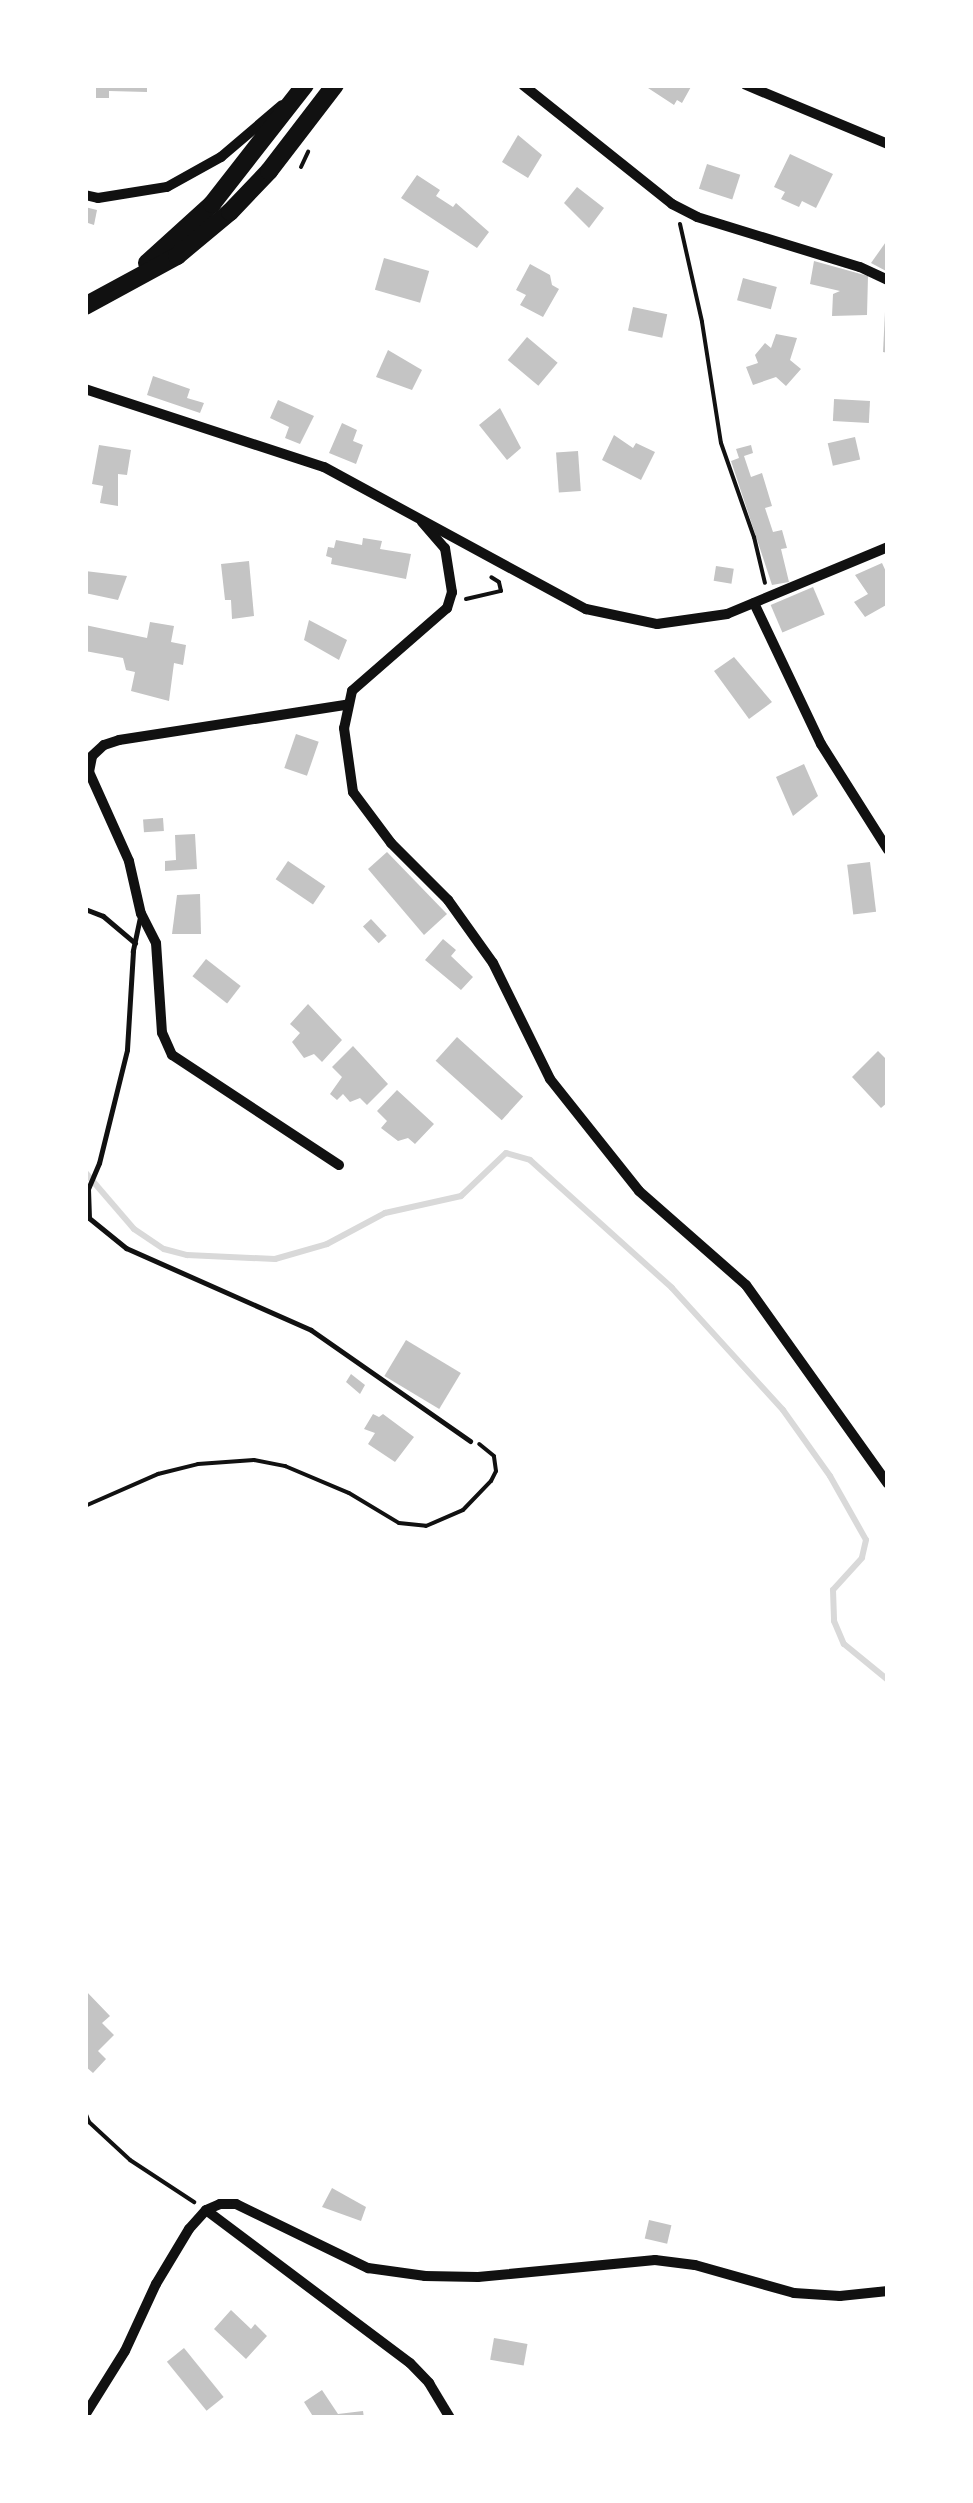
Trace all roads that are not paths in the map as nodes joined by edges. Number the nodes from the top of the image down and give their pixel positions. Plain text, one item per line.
1 (305, 85) edge
2 (335, 85) edge
3 (523, 85) edge
4 (746, 85) edge
5 (888, 144) edge
6 (85, 194) edge
7 (888, 280) edge
8 (93, 302) edge
9 (85, 389) edge
10 (422, 522) junction
11 (888, 547) edge
12 (754, 603) junction
13 (346, 706) junction
14 (888, 850) edge
15 (85, 909) edge
16 (141, 914) junction
17 (135, 943) junction
18 (340, 1164) dead end
19 (470, 1441) road end
20 (888, 1484) edge
21 (206, 2210) junction
22 (888, 2292) edge
23 (85, 2415) edge
24 (450, 2418) edge

1 - 6 street
1 - 8 main road
2 - 8 main road
3 - 7 street
4 - 5 street
9 - 10 street
10 - 12 street
10 - 13 street
11 - 12 street
12 - 14 street
13 - 16 street
13 - 20 street
15 - 17 lane
16 - 17 lane
16 - 18 street
17 - 19 lane
21 - 22 street
21 - 23 street
21 - 24 street

